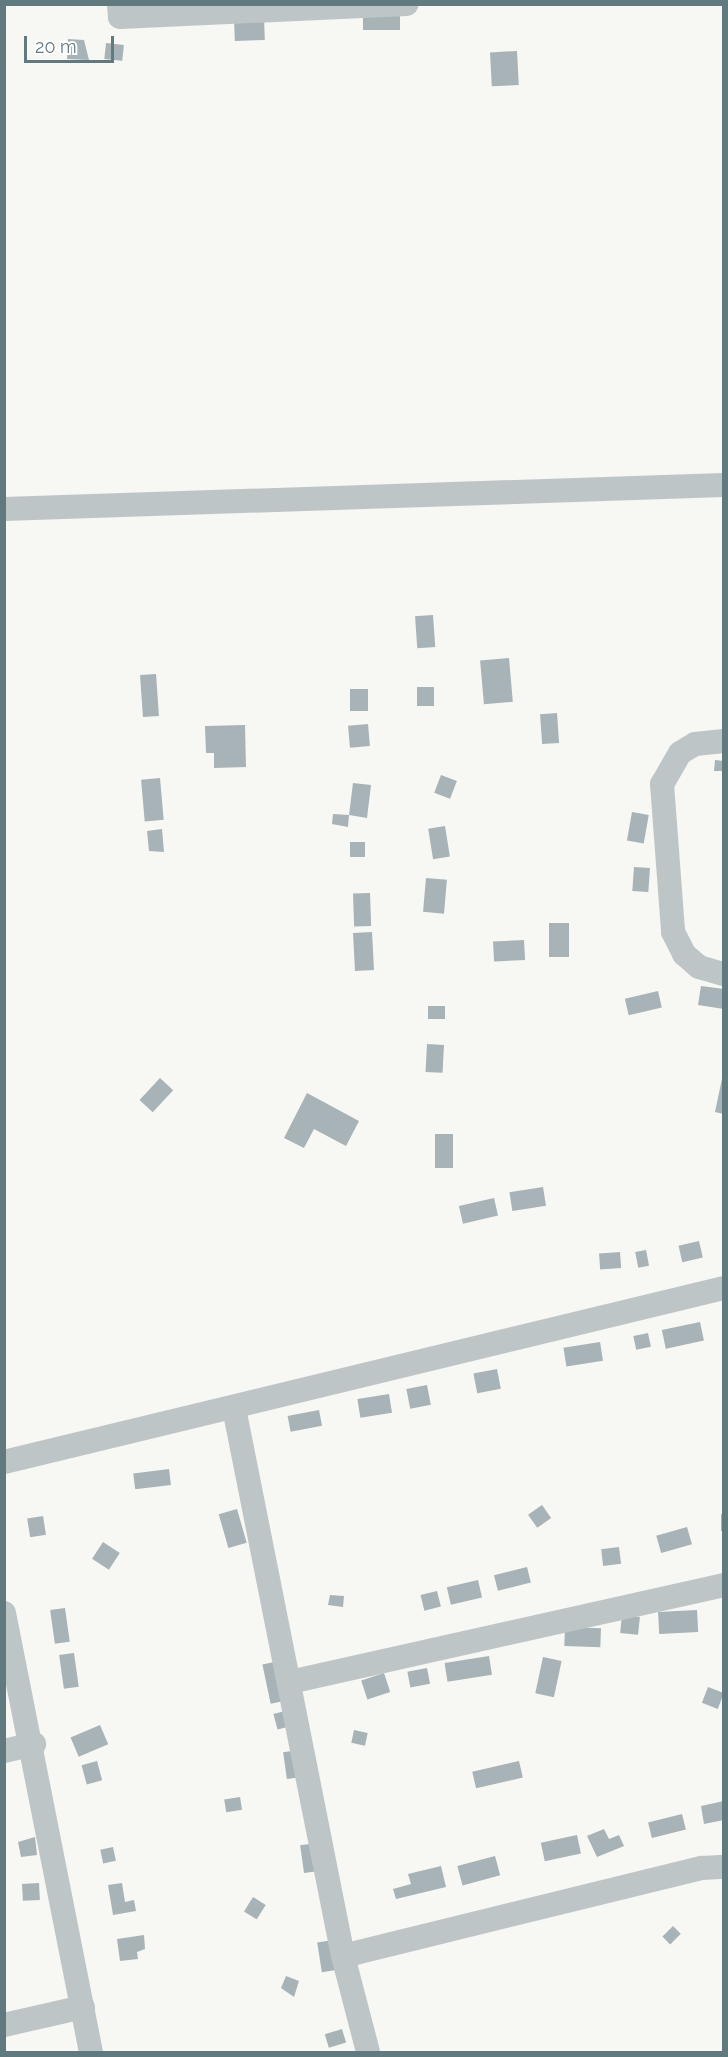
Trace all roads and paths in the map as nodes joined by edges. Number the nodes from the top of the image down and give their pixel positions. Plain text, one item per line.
1 (119, 4) edge
2 (405, 5) edge
3 (723, 485) edge
4 (4, 509) edge
5 (723, 741) edge
6 (723, 974) edge
7 (723, 1288) edge
8 (234, 1408) junction
9 (4, 1462) edge
10 (723, 1585) edge
11 (4, 1613) edge
12 (290, 1682) junction
13 (34, 1744) junction
14 (4, 1751) edge
15 (723, 1867) edge
16 (343, 1956) junction
17 (83, 2007) junction
18 (4, 2025) edge
19 (91, 2052) edge
20 (368, 2052) edge

1 - 2 street
3 - 4 street
5 - 6 street
7 - 8 street
8 - 9 street
8 - 12 street
10 - 12 street
11 - 13 street
12 - 16 street
13 - 14 street
13 - 17 street
15 - 16 street
16 - 20 street
17 - 18 street
17 - 19 street

